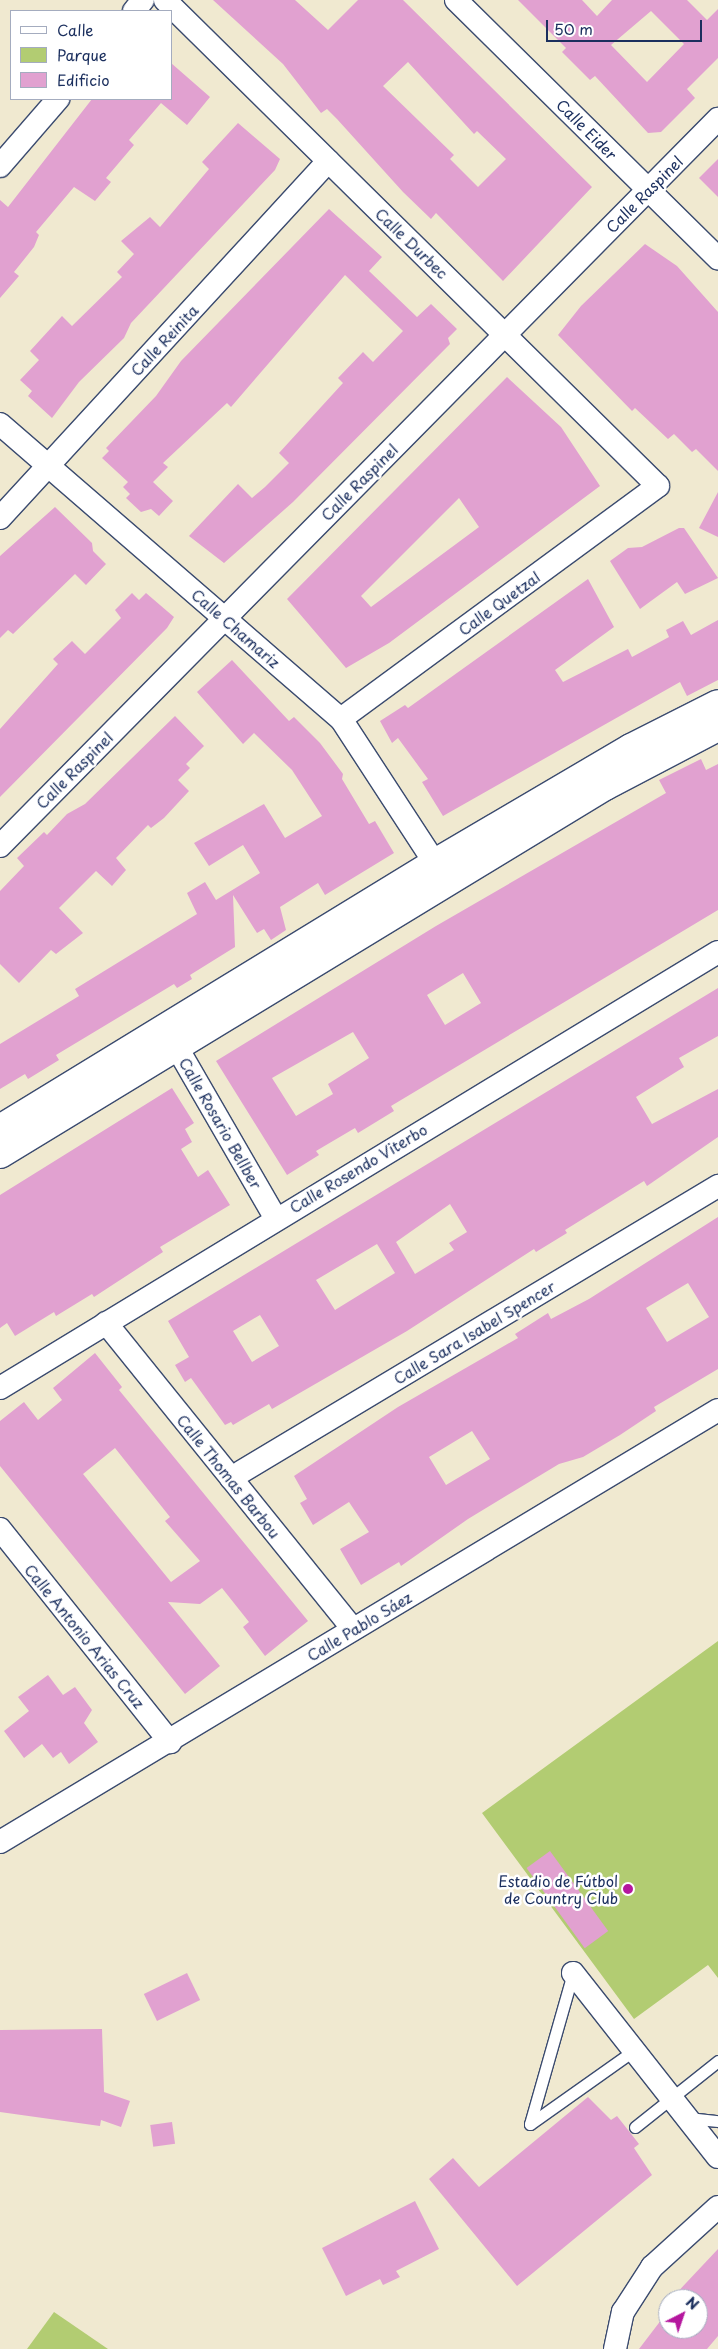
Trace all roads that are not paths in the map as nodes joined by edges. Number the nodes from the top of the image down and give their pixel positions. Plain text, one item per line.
1 (143, 0) edge
2 (165, 0) edge
3 (456, 0) edge
4 (135, 10) edge
5 (57, 100) edge
6 (718, 119) edge
7 (328, 161) junction
8 (0, 166) edge
9 (648, 190) junction
10 (718, 258) edge
11 (505, 334) junction
12 (0, 424) edge
13 (48, 466) junction
14 (658, 486) joint
15 (0, 518) edge
16 (225, 618) junction
17 (718, 704) edge
18 (340, 719) junction
19 (718, 727) edge
20 (0, 846) edge
21 (435, 863) junction
22 (718, 952) edge
23 (172, 1038) junction
24 (0, 1129) edge
25 (0, 1154) edge
26 (718, 1186) edge
27 (275, 1217) junction
28 (106, 1323) junction
29 (0, 1388) edge
30 (717, 1412) edge
31 (231, 1478) junction
32 (0, 1529) edge
33 (353, 1629) junction
34 (170, 1742) junction
35 (0, 1842) edge
36 (573, 1973) joint
37 (636, 2049) junction
38 (718, 2060) edge
39 (671, 2096) junction
40 (688, 2118) junction
41 (718, 2121) edge
42 (635, 2127) dead end
43 (718, 2157) edge
44 (718, 2206) edge
45 (615, 2349) edge

1 - 4 street
2 - 7 street, Calle Durbec
3 - 9 street, Calle Eider
5 - 8 street
6 - 9 street, Calle Raspinel
7 - 11 street, Calle Durbec
7 - 13 street, Calle Reinita
9 - 10 street, Calle Eider
9 - 11 street, Calle Raspinel
11 - 14 street, Calle Durbec
11 - 16 street, Calle Raspinel
12 - 13 street, Calle Chamariz
13 - 15 street, Calle Reinita
13 - 16 street, Calle Chamariz
14 - 18 street, Calle Quetzal
16 - 18 street, Calle Chamariz
16 - 20 street, Calle Raspinel
17 - 21 street
18 - 21 street, Calle Chamariz
19 - 23 street
21 - 23 street
22 - 27 street, Calle Rosendo Viterbo
23 - 24 street
23 - 25 street
23 - 27 street, Calle Rosario Bellber
26 - 31 street, Calle Sara Isabel Spencer
27 - 28 street, Calle Rosendo Viterbo
28 - 29 street, Calle Rosendo Viterbo
28 - 31 street, Calle Thomas Barbou
30 - 33 street, Calle Pablo Sáez
31 - 33 street, Calle Thomas Barbou
32 - 34 street, Calle Antonio Arias Cruz
33 - 34 street, Calle Pablo Sáez
34 - 35 street, Calle Pablo Sáez
36 - 37 street
36 - 37 lane
37 - 39 street
38 - 39 lane
39 - 40 street
39 - 42 lane
40 - 41 lane
40 - 43 street
44 - 45 street

